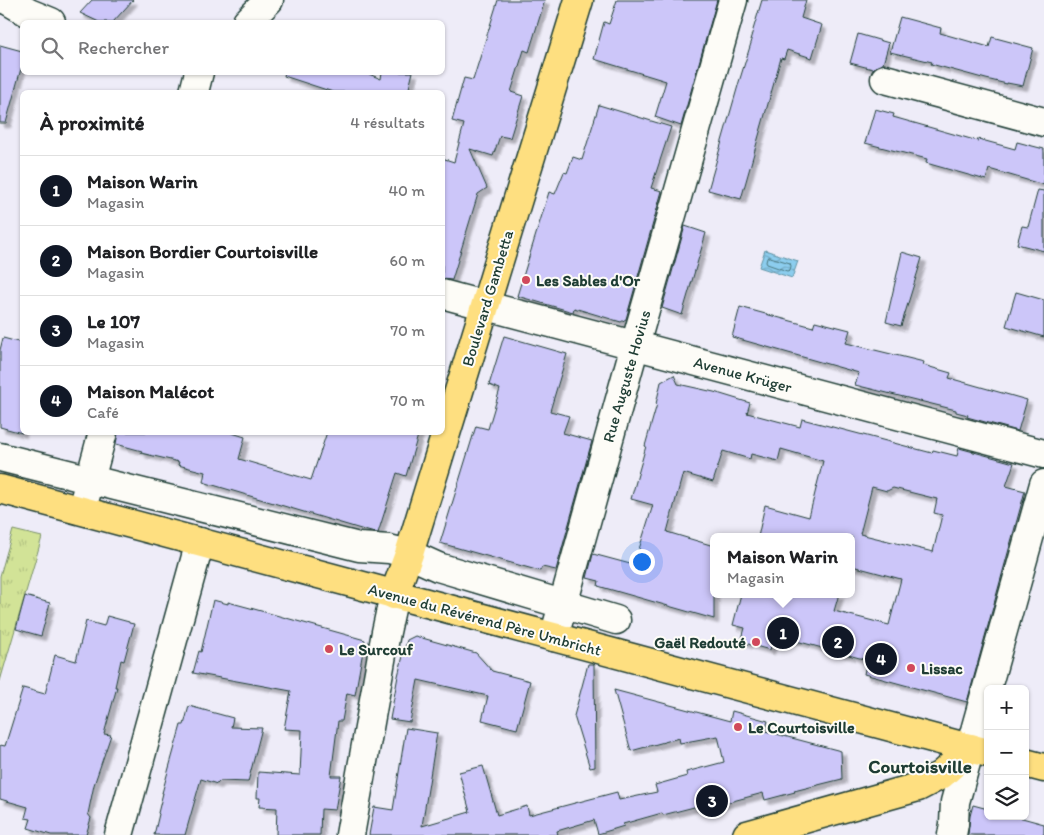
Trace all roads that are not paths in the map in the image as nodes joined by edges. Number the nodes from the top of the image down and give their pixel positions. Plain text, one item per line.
1 (7, 0) edge
2 (269, 0) edge
3 (579, 0) edge
4 (734, 0) edge
5 (46, 20) edge
6 (249, 20) edge
7 (198, 75) edge
8 (885, 79) dead end
9 (194, 90) edge
10 (1044, 122) edge
11 (445, 295) edge
12 (485, 306) junction
13 (635, 346) junction
14 (101, 435) edge
15 (1044, 454) edge
16 (0, 457) edge
17 (90, 480) junction
18 (1044, 484) edge
19 (0, 489) edge
20 (81, 511) junction
21 (200, 542) junction
22 (409, 554) junction
23 (394, 595) junction
24 (563, 604) junction
25 (616, 620) dead end
26 (554, 637) junction
27 (979, 750) edge
28 (1029, 764) edge
29 (1044, 768) edge
30 (119, 835) edge
31 (350, 835) edge
32 (747, 835) edge
33 (952, 835) edge

1 - 5 street
2 - 6 street
3 - 12 main road, Boulevard Gambetta
4 - 13 street, Rue Auguste Hovius
7 - 9 street
8 - 10 street
11 - 12 street, Avenue Krüger
12 - 13 street, Avenue Krüger
12 - 22 main road, Boulevard Gambetta
13 - 15 street, Avenue Krüger
13 - 24 street, Rue Auguste Hovius
14 - 17 street
16 - 17 street
17 - 20 street
17 - 22 street
18 - 27 street
19 - 20 main road, Avenue du Révérend Père Umbricht
20 - 21 main road, Avenue du Révérend Père Umbricht
21 - 23 main road, Avenue du Révérend Père Umbricht
21 - 30 street
22 - 23 main road, Boulevard Gambetta
22 - 24 street
23 - 26 main road, Avenue du Révérend Père Umbricht
23 - 31 street
24 - 25 street
24 - 26 street, Rue Auguste Hovius
26 - 27 main road, Avenue du Révérend Père Umbricht
27 - 32 main road
27 - 33 street
28 - 29 main road

